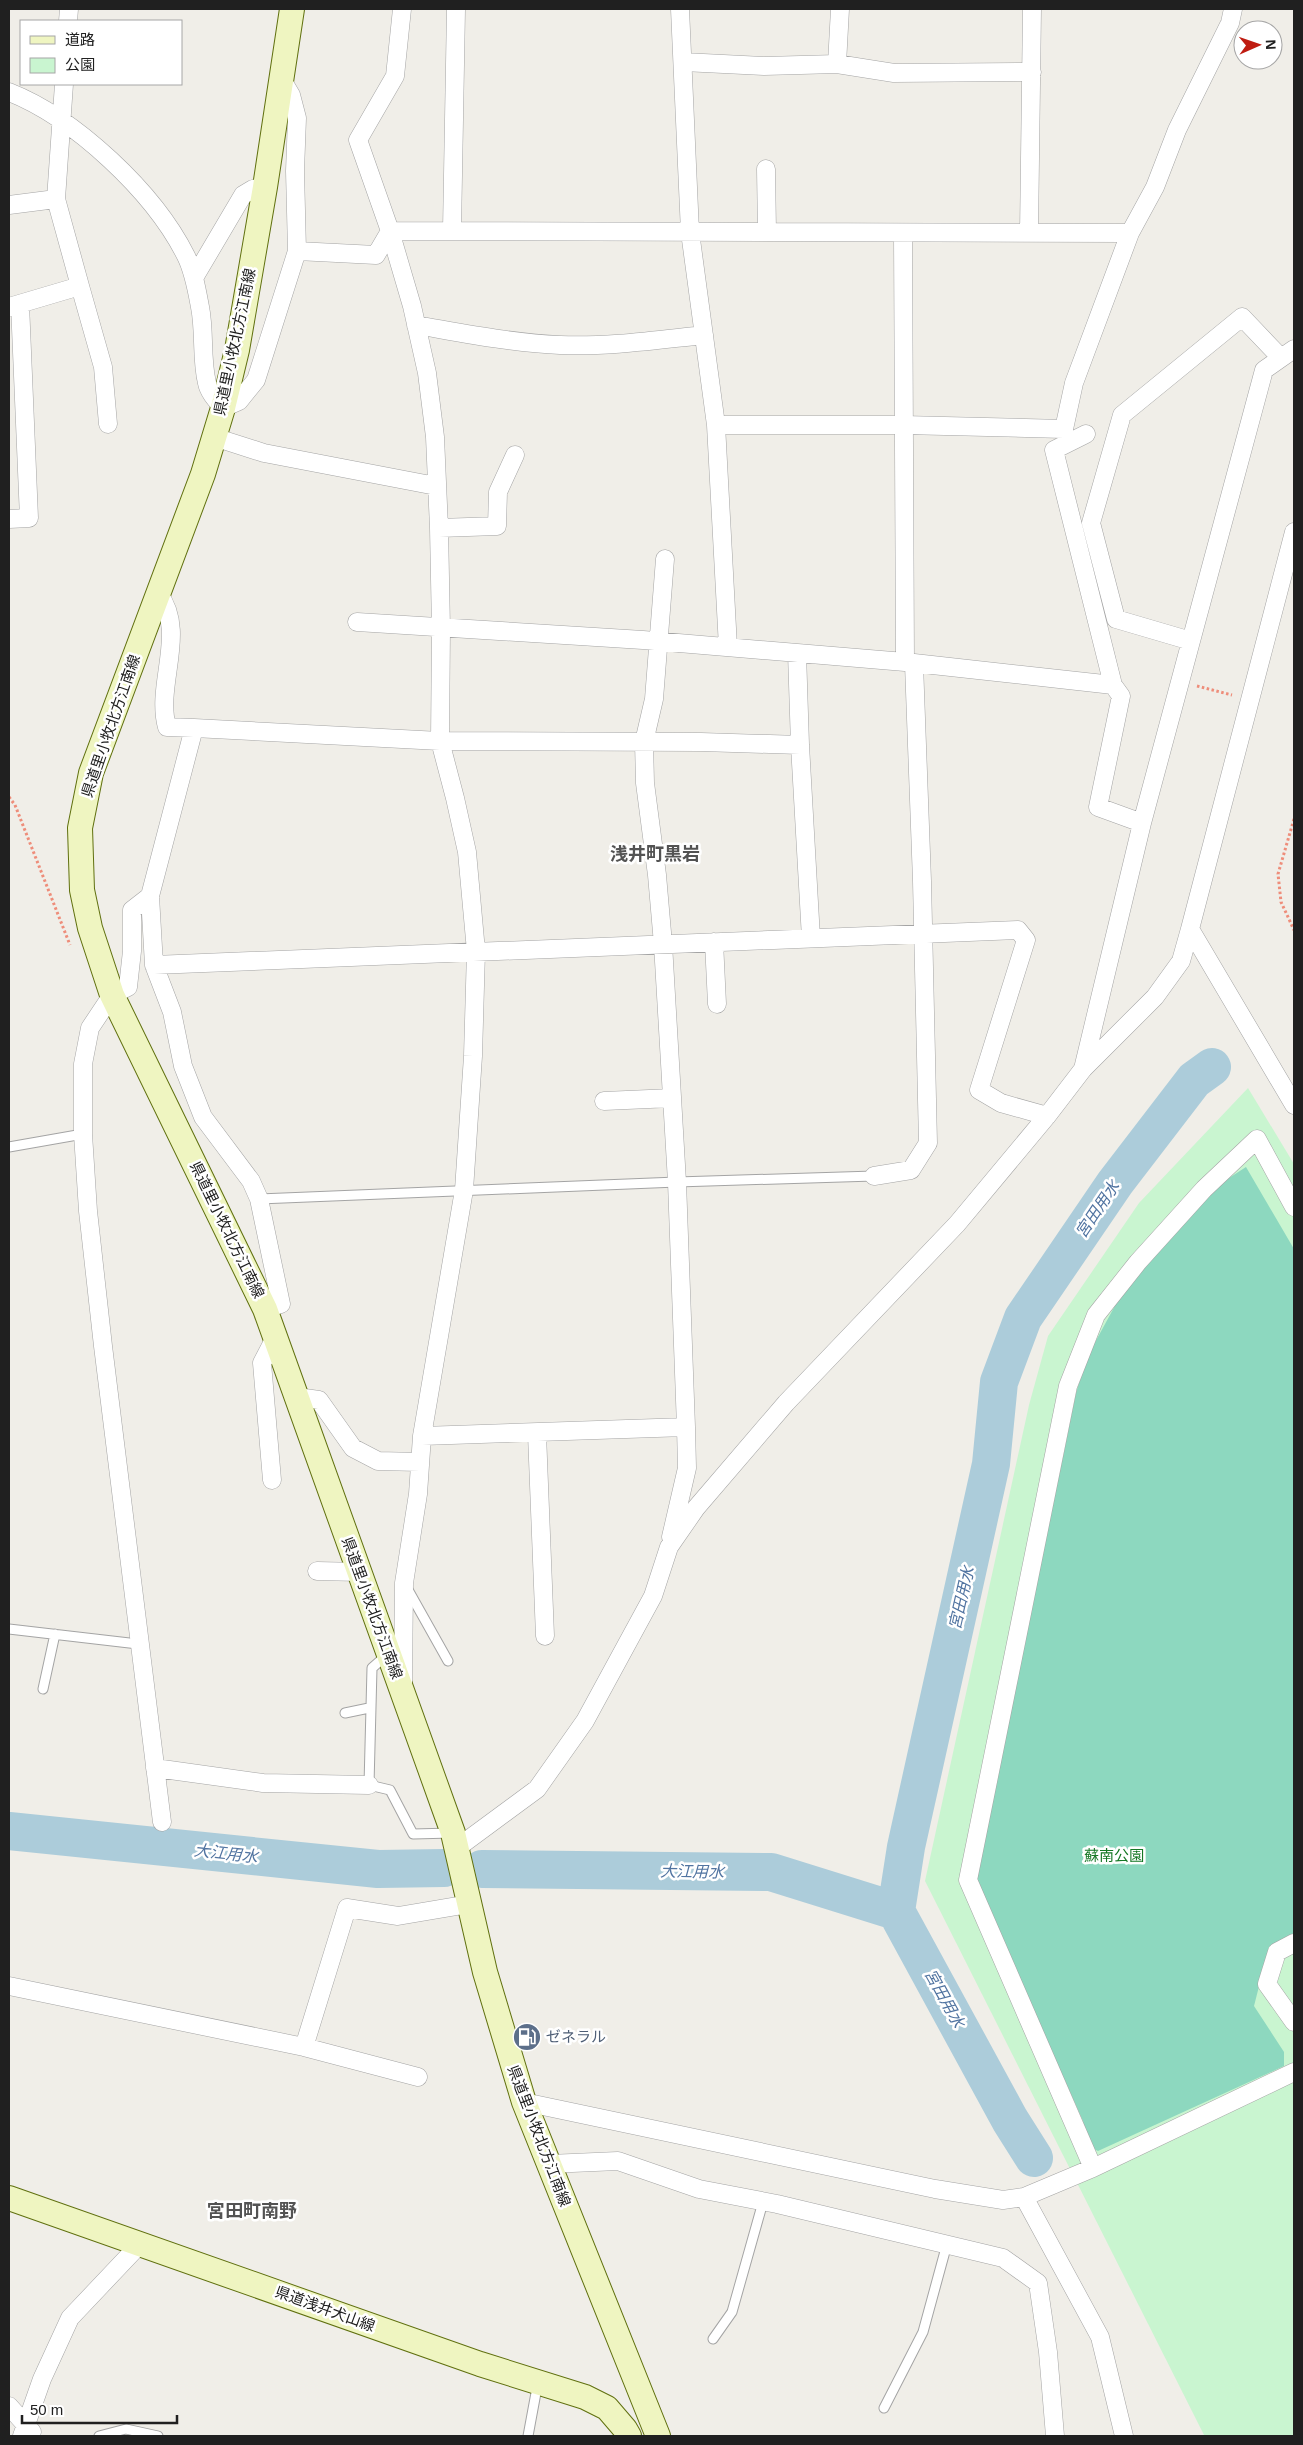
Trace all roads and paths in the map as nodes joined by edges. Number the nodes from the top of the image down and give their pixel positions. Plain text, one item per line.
1 (292, 9) edge
2 (402, 9) edge
3 (456, 9) edge
4 (680, 9) edge
5 (840, 9) edge
6 (1032, 9) edge
7 (1233, 9) edge
8 (683, 62) junction
9 (837, 64) junction
10 (1032, 72) junction
11 (281, 78) junction
12 (64, 85) edge
13 (9, 92) edge
14 (61, 122) junction
15 (766, 169) dead end
16 (265, 187) junction
17 (56, 199) junction
18 (9, 205) edge
19 (390, 230) junction
20 (452, 230) junction
21 (690, 232) junction
22 (767, 232) junction
23 (903, 233) junction
24 (1029, 233) junction
25 (1130, 233) junction
26 (297, 251) junction
27 (194, 278) junction
28 (80, 286) junction
29 (14, 306) edge
30 (416, 325) junction
31 (704, 335) junction
32 (1288, 353) edge
33 (223, 408) junction
34 (108, 424) dead end
35 (716, 425) junction
36 (903, 425) junction
37 (1086, 434) dead end
38 (214, 437) junction
39 (514, 455) dead end
40 (436, 486) junction
41 (9, 518) edge
42 (439, 528) junction
43 (1294, 532) edge
44 (664, 559) dead end
45 (158, 593) junction
46 (356, 622) dead end
47 (441, 629) junction
48 (657, 641) junction
49 (1191, 641) junction
50 (728, 647) junction
51 (797, 653) junction
52 (909, 663) junction
53 (1180, 681) junction
54 (1112, 685) junction
55 (1250, 700) junction
56 (194, 728) junction
57 (440, 741) junction
58 (644, 742) junction
59 (800, 745) junction
60 (9, 797) edge
61 (1294, 819) edge
62 (1142, 823) junction
63 (150, 896) junction
64 (1190, 929) junction
65 (1294, 930) edge
66 (923, 934) junction
67 (812, 938) junction
68 (714, 942) junction
69 (663, 944) junction
70 (71, 947) dead end
71 (476, 951) junction
72 (154, 965) junction
73 (112, 995) junction
74 (717, 1004) dead end
75 (1083, 1068) junction
76 (672, 1098) junction
77 (604, 1101) dead end
78 (1294, 1105) edge
79 (1047, 1116) junction
80 (83, 1134) junction
81 (9, 1147) edge
82 (874, 1176) joint
83 (677, 1182) junction
84 (464, 1190) junction
85 (259, 1199) junction
86 (1294, 1207) edge
87 (265, 1309) junction
88 (275, 1338) junction
89 (297, 1397) junction
90 (686, 1427) junction
91 (537, 1434) junction
92 (422, 1436) junction
93 (420, 1462) junction
94 (272, 1480) dead end
95 (668, 1547) junction
96 (317, 1571) dead end
97 (360, 1572) junction
98 (404, 1583) junction
99 (9, 1629) edge
100 (55, 1634) junction
101 (546, 1636) dead end
102 (138, 1644) junction
103 (389, 1654) junction
104 (448, 1660) dead end
105 (43, 1689) dead end
106 (403, 1694) junction
107 (369, 1708) junction
108 (345, 1713) dead end
109 (154, 1768) junction
110 (369, 1786) junction
111 (162, 1822) dead end
112 (455, 1841) junction
113 (469, 1904) junction
114 (1294, 1943) edge
115 (9, 1986) edge
116 (1294, 2022) edge
117 (304, 2047) junction
118 (1294, 2072) edge
119 (418, 2078) dead end
120 (524, 2102) junction
121 (549, 2164) junction
122 (1093, 2168) junction
123 (1024, 2197) junction
124 (9, 2198) edge
125 (763, 2202) junction
126 (141, 2243) junction
127 (947, 2244) junction
128 (713, 2338) dead end
129 (538, 2382) junction
130 (9, 2406) edge
131 (884, 2408) dead end
132 (28, 2432) edge
133 (99, 2436) edge
134 (158, 2436) edge
135 (528, 2436) edge
136 (628, 2436) edge
137 (658, 2436) edge
138 (1055, 2436) edge
139 (1124, 2436) edge

1 - 11 main road, 県道里小牧北方江南線
2 - 19 street
3 - 20 street
4 - 8 street
5 - 9 street
6 - 10 street
7 - 25 street
8 - 9 street
8 - 21 street
9 - 10 street
10 - 24 street
11 - 16 main road, 県道里小牧北方江南線
11 - 26 street
12 - 14 street
13 - 14 street
14 - 17 street
14 - 27 street
15 - 22 street
16 - 27 street
16 - 33 main road, 県道里小牧北方江南線
17 - 18 street
17 - 28 street
19 - 20 street
19 - 26 street
19 - 30 street
20 - 21 street
21 - 22 street
21 - 31 street
22 - 23 street
23 - 24 street
23 - 36 street
24 - 25 street
25 - 36 street
26 - 33 street
27 - 33 street
28 - 29 street
28 - 34 street
29 - 41 street
30 - 31 street
30 - 40 street
31 - 35 street
32 - 49 street
32 - 49 street
33 - 38 main road, 県道里小牧北方江南線
35 - 36 street
35 - 50 street
36 - 52 street
37 - 54 street
38 - 40 street
38 - 45 main road, 県道里小牧北方江南線
39 - 42 street
40 - 42 street
42 - 47 street
43 - 55 street
44 - 48 street
45 - 56 street
45 - 73 main road, 県道里小牧北方江南線
46 - 47 street
47 - 48 street
47 - 57 street
48 - 50 street
48 - 58 street
49 - 53 street
50 - 51 street
51 - 52 street
51 - 59 street
52 - 54 street
52 - 66 street
53 - 55 path
53 - 62 street
54 - 62 street
55 - 64 street
56 - 57 street
56 - 63 street
57 - 58 street
57 - 71 street
58 - 59 street
58 - 69 street
59 - 67 street
60 - 70 path
61 - 65 path
62 - 75 street
63 - 72 street
63 - 73 street
64 - 75 street
64 - 78 street
66 - 67 street
66 - 79 street
66 - 82 street
67 - 68 street
68 - 69 street
68 - 74 street
69 - 71 street
69 - 76 street
71 - 72 street
71 - 84 street
72 - 85 street
73 - 80 street
73 - 87 main road, 県道里小牧北方江南線
75 - 79 street
76 - 77 street
76 - 83 street
79 - 95 street
80 - 81 lane
80 - 102 street
82 - 83 lane
83 - 84 lane
83 - 90 street
84 - 85 lane
84 - 92 street
85 - 87 street
86 - 122 street
87 - 88 main road, 県道里小牧北方江南線
88 - 89 main road, 県道里小牧北方江南線
88 - 94 street
89 - 93 street
89 - 97 main road, 県道里小牧北方江南線
90 - 91 street
90 - 95 street
91 - 92 street
91 - 101 street
92 - 93 street
93 - 98 street
95 - 112 street
96 - 97 street
97 - 103 main road, 県道里小牧北方江南線
98 - 104 lane
98 - 106 street
99 - 100 lane
100 - 102 lane
100 - 105 lane
102 - 109 street
103 - 106 main road, 県道里小牧北方江南線
103 - 107 lane
106 - 112 main road, 県道里小牧北方江南線
107 - 108 lane
107 - 110 lane
109 - 110 street
109 - 111 street
110 - 112 lane
112 - 113 main road, 県道里小牧北方江南線
113 - 117 street
113 - 120 main road, 県道里小牧北方江南線
114 - 116 street
115 - 117 street
117 - 119 street
118 - 122 street
120 - 121 main road, 県道里小牧北方江南線
120 - 123 street
121 - 125 street
121 - 137 main road, 県道里小牧北方江南線
122 - 123 street
123 - 139 street
124 - 126 main road, 県道浅井犬山線
125 - 127 street
125 - 128 lane
126 - 129 main road, 県道浅井犬山線
126 - 132 street
127 - 131 lane
127 - 138 street
129 - 135 lane
129 - 136 main road, 県道浅井犬山線
130 - 132 street
133 - 134 lane

